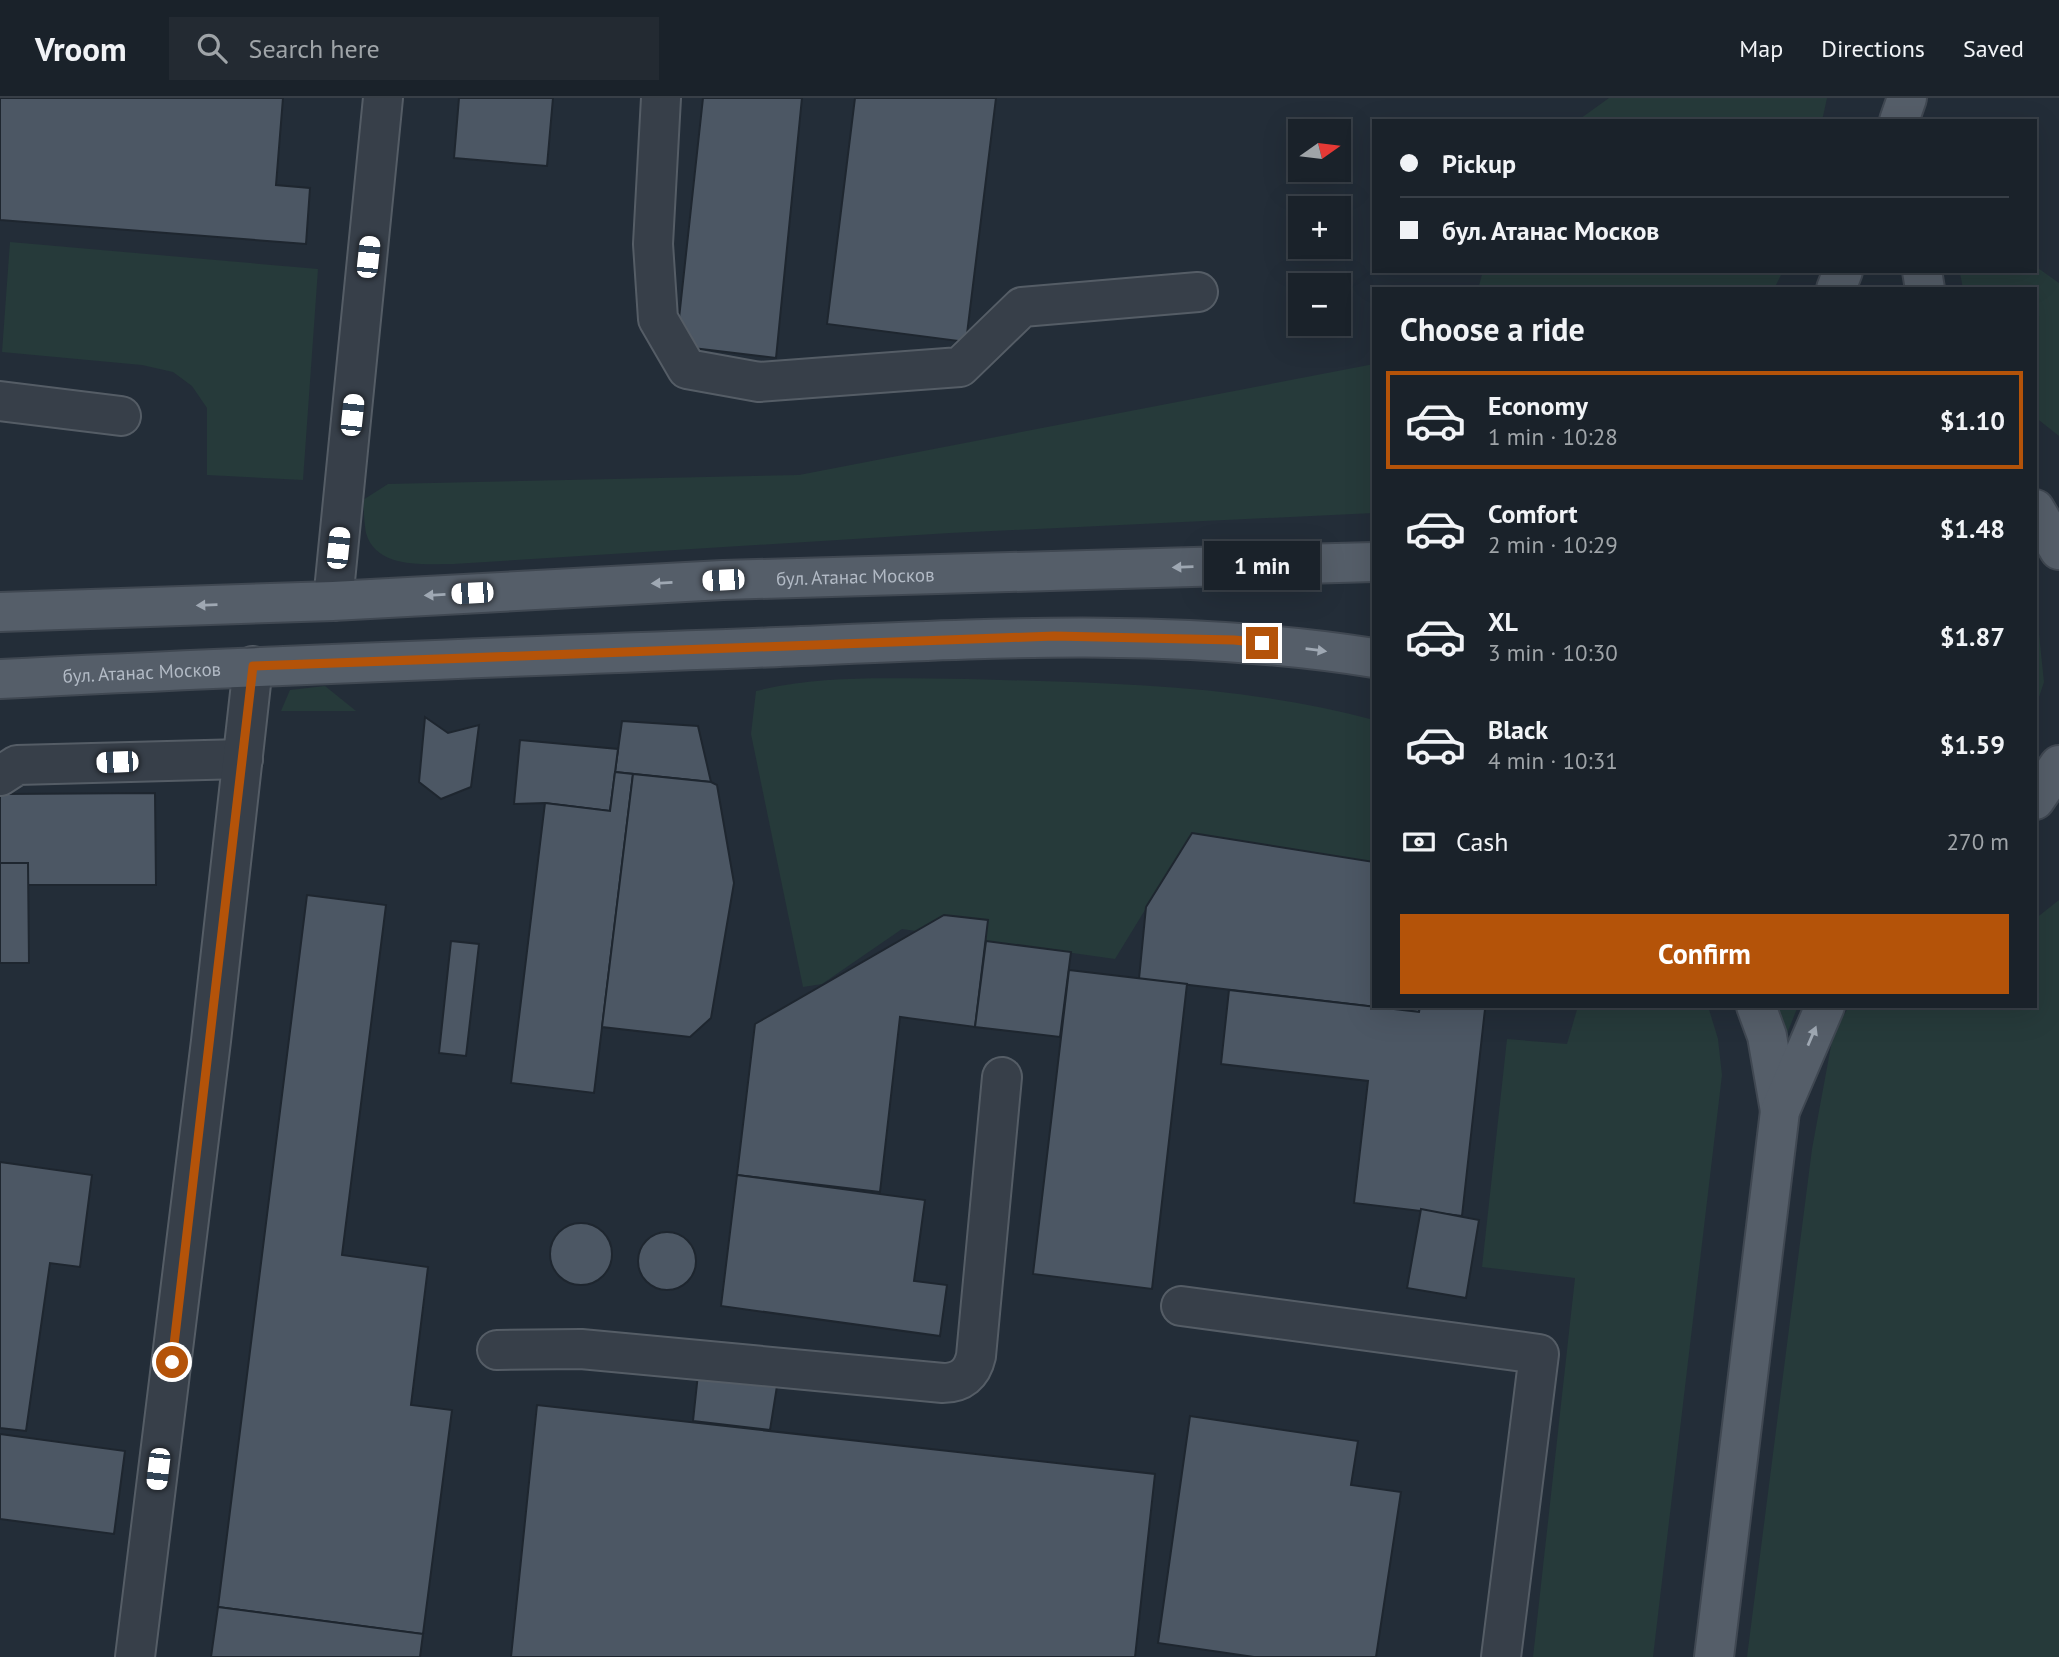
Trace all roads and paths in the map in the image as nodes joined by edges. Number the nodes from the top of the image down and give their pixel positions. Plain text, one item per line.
1 (383, 98) edge
2 (661, 98) edge
3 (1907, 98) edge
4 (1919, 98) edge
5 (1900, 119) edge
6 (1917, 119) edge
7 (1198, 292) dead end
8 (0, 401) edge
9 (121, 416) dead end
10 (1372, 562) edge
11 (333, 601) junction
12 (0, 612) edge
13 (1372, 658) edge
14 (313, 664) junction
15 (253, 666) junction
16 (0, 679) edge
17 (243, 760) junction
18 (2059, 765) edge
19 (0, 776) edge
20 (2037, 797) edge
21 (2059, 804) edge
22 (2037, 818) edge
23 (1757, 1008) edge
24 (1824, 1008) edge
25 (1002, 1077) dead end
26 (1780, 1111) junction
27 (1181, 1306) dead end
28 (496, 1350) dead end
29 (135, 1657) edge
30 (1501, 1657) edge
31 (1714, 1657) edge

1 - 11 lane
2 - 7 lane
3 - 5 main road
4 - 6 main road
8 - 9 lane
10 -> 11 main road, бул. Атанас Москов
11 -> 12 main road, бул. Атанас Москов
11 - 14 main road
14 -> 13 main road, бул. Атанас Москов
14 - 15 main road, бул. Атанас Москов
15 - 16 main road, бул. Атанас Москов
15 - 17 lane
17 - 19 lane
17 - 29 lane
18 - 20 main road
21 - 22 main road
23 - 26 main road
26 -> 24 main road
25 - 28 lane
26 - 31 main road
27 - 30 lane

